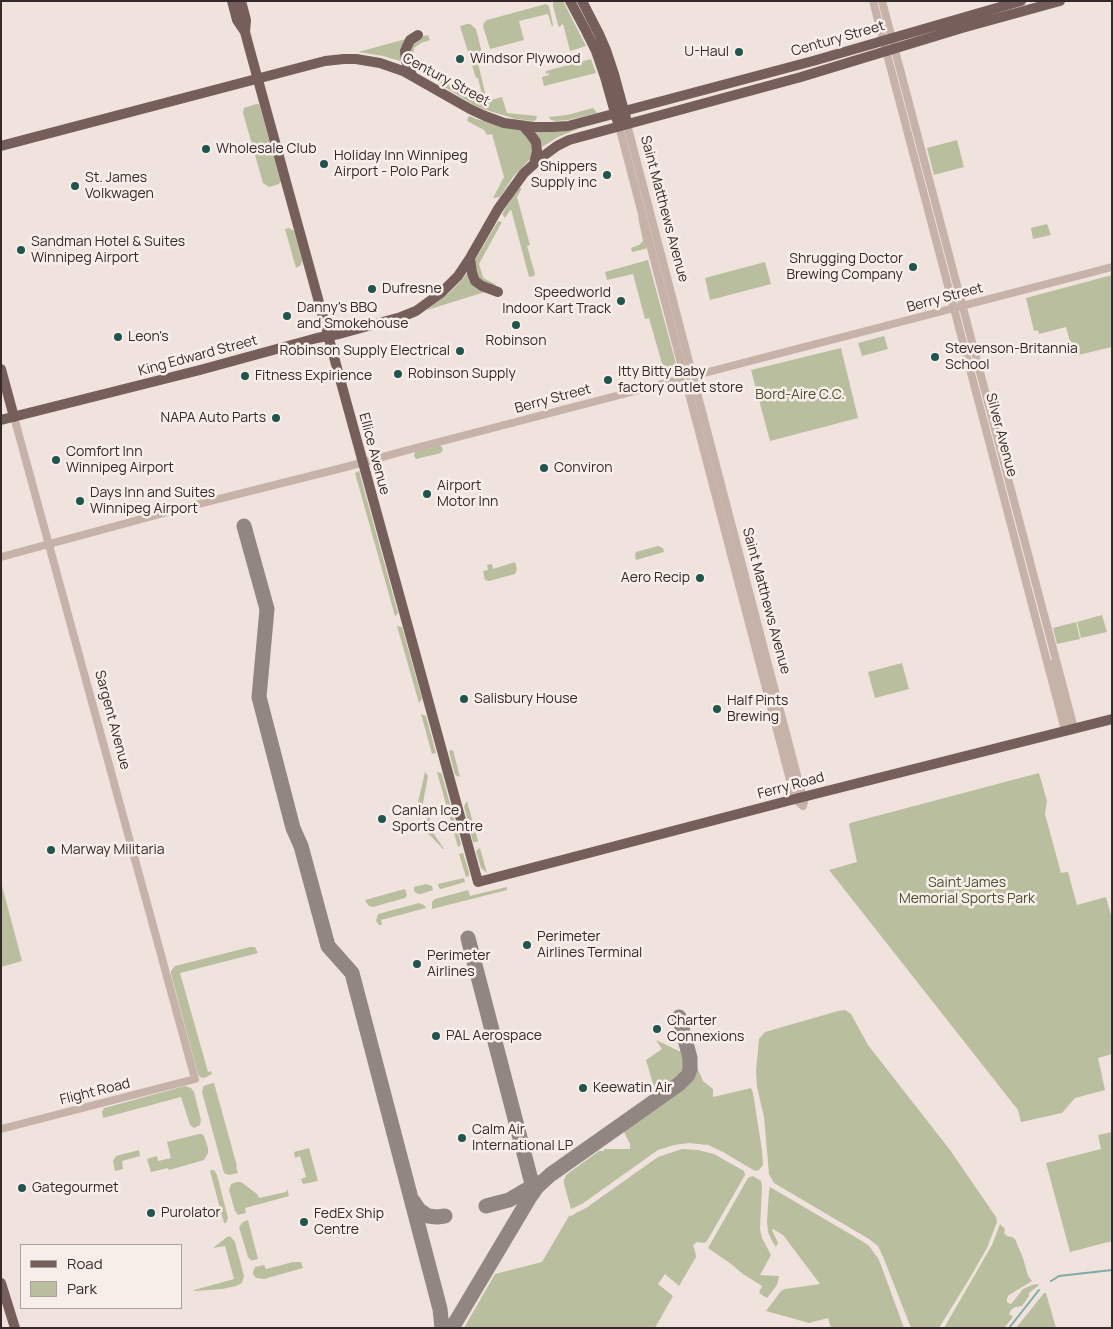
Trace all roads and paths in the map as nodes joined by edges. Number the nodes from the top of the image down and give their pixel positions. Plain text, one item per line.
1 (232, 1) edge
2 (241, 1) edge
3 (570, 1) edge
4 (582, 1) edge
5 (873, 1) edge
6 (882, 1) edge
7 (1020, 1) edge
8 (1060, 1) edge
9 (245, 32) junction
10 (418, 35) dead end
11 (887, 39) junction
12 (890, 51) junction
13 (412, 75) junction
14 (258, 79) junction
15 (620, 113) junction
16 (623, 125) junction
17 (523, 126) junction
18 (1, 146) edge
19 (534, 164) junction
20 (470, 258) junction
21 (1112, 267) edge
22 (498, 292) dead end
23 (962, 306) junction
24 (954, 308) junction
25 (328, 336) junction
26 (1, 369) edge
27 (689, 377) junction
28 (14, 417) junction
29 (1, 420) edge
30 (362, 462) junction
31 (50, 545) junction
32 (1, 558) edge
33 (1112, 719) edge
34 (1069, 729) junction
35 (799, 798) junction
36 (478, 882) joint
37 (195, 1079) joint
38 (1, 1129) edge
39 (1, 1283) edge
40 (15, 1328) edge

1 - 9 main road, Ellice Avenue
2 - 9 main road, Ellice Avenue
3 - 15 main road, Saint Matthews Avenue
4 - 15 main road, Saint Matthews Avenue
5 - 11 street, Silver Avenue
6 - 11 street, Silver Avenue
7 - 11 main road, Century Street
8 - 12 main road, Century Street
9 - 14 main road, Ellice Avenue
10 - 13 main road
11 - 12 street, Silver Avenue
11 - 15 main road, Century Street
12 - 16 main road, Century Street
12 - 23 street, Silver Avenue
12 - 24 street, Silver Avenue
13 - 14 main road, Century Street
13 - 17 main road, Century Street
14 - 18 main road, Century Street
14 - 25 main road, Ellice Avenue
15 - 16 main road, Saint Matthews Avenue
15 - 17 main road, Century Street
16 - 19 main road, Century Street
16 - 27 street, Saint Matthews Avenue
17 - 19 main road
19 - 20 main road, Century Street
20 - 22 main road
20 - 25 main road, King Edward Street
21 - 23 street, Berry Street
23 - 24 street, Berry Street
23 - 34 street, Silver Avenue
24 - 27 street, Berry Street
24 - 34 street, Silver Avenue
25 - 28 main road, King Edward Street
25 - 30 main road, Ellice Avenue
26 - 28 main road, Sargent Avenue
27 - 30 street, Berry Street
27 - 35 street, Saint Matthews Avenue
28 - 29 main road, King Edward Street
28 - 31 street, Sargent Avenue
30 - 31 street, Berry Street
30 - 36 main road, Ellice Avenue
31 - 32 street, Berry Street
31 - 37 street, Sargent Avenue
33 - 34 main road, Ferry Road
34 - 35 main road, Ferry Road
35 - 36 main road, Ferry Road
37 - 38 street, Flight Road
39 - 40 main road

